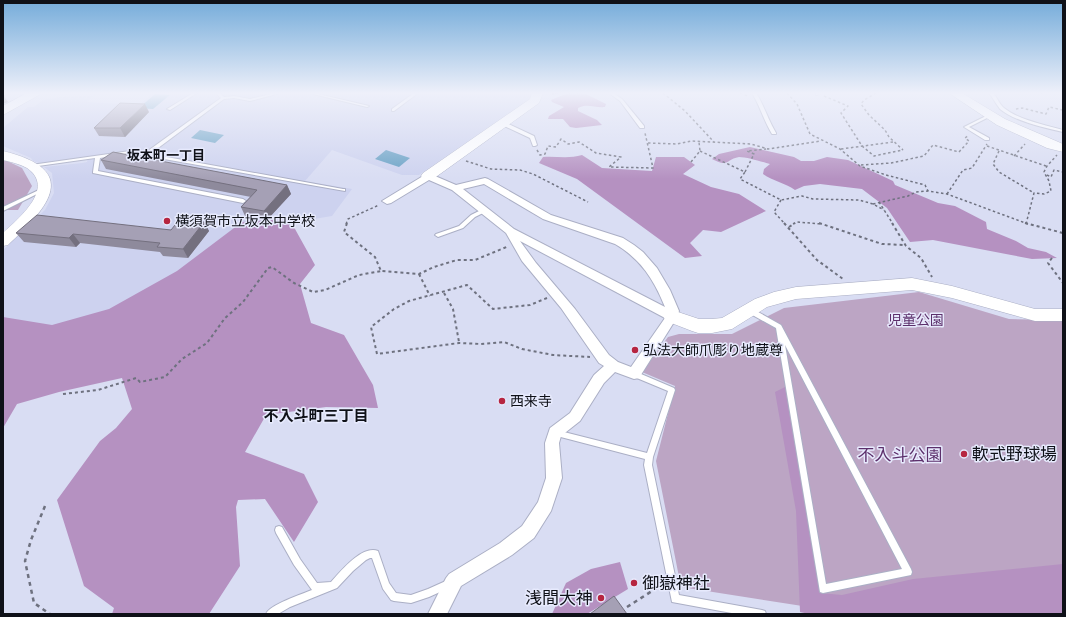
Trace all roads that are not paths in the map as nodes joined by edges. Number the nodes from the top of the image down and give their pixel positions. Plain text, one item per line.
1 (191, 122) edge
2 (638, 122) edge
3 (767, 122) edge
4 (977, 122) edge
5 (1002, 122) edge
6 (1034, 122) edge
7 (502, 123) joint
8 (642, 127) road end
9 (1063, 131) edge
10 (774, 133) dead end
11 (987, 139) road end
12 (535, 145) road end
13 (1062, 148) edge
14 (3, 155) edge
15 (146, 155) junction
16 (98, 157) junction
17 (31, 166) junction
18 (428, 176) junction
19 (454, 188) junction
20 (45, 190) junction
21 (343, 190) dead end
22 (243, 200) dead end
23 (387, 201) road end
24 (3, 209) edge
25 (483, 210) junction
26 (510, 231) junction
27 (438, 235) dead end
28 (3, 241) edge
29 (749, 310) junction
30 (1063, 315) edge
31 (672, 316) junction
32 (779, 327) junction
33 (614, 366) junction
34 (634, 374) junction
35 (555, 432) junction
36 (649, 457) junction
37 (279, 530) dead end
38 (455, 580) junction
39 (334, 585) junction
40 (723, 611) edge
41 (270, 614) edge
42 (437, 614) edge
43 (762, 614) edge

1 - 15 lane
2 - 8 lane
3 - 10 lane
4 - 11 lane
5 - 13 street
6 - 9 lane
7 - 12 lane
7 - 18 street
14 - 17 street
15 - 16 lane
15 - 21 lane
16 - 17 lane
16 - 22 lane
17 - 20 street
18 - 19 street
18 - 23 street
19 - 25 street
19 - 31 street
20 - 24 lane
20 - 28 street
25 - 26 street
25 - 27 lane
26 - 31 street
26 - 33 street
29 - 30 street
29 - 31 street
29 - 32 lane
31 - 34 street
32 - 32 lane
33 - 34 street
33 - 35 street
34 - 36 lane
35 - 36 lane
35 - 38 street
36 - 40 lane
37 - 39 lane
38 - 39 lane
38 - 42 street
39 - 41 lane
40 - 43 lane

